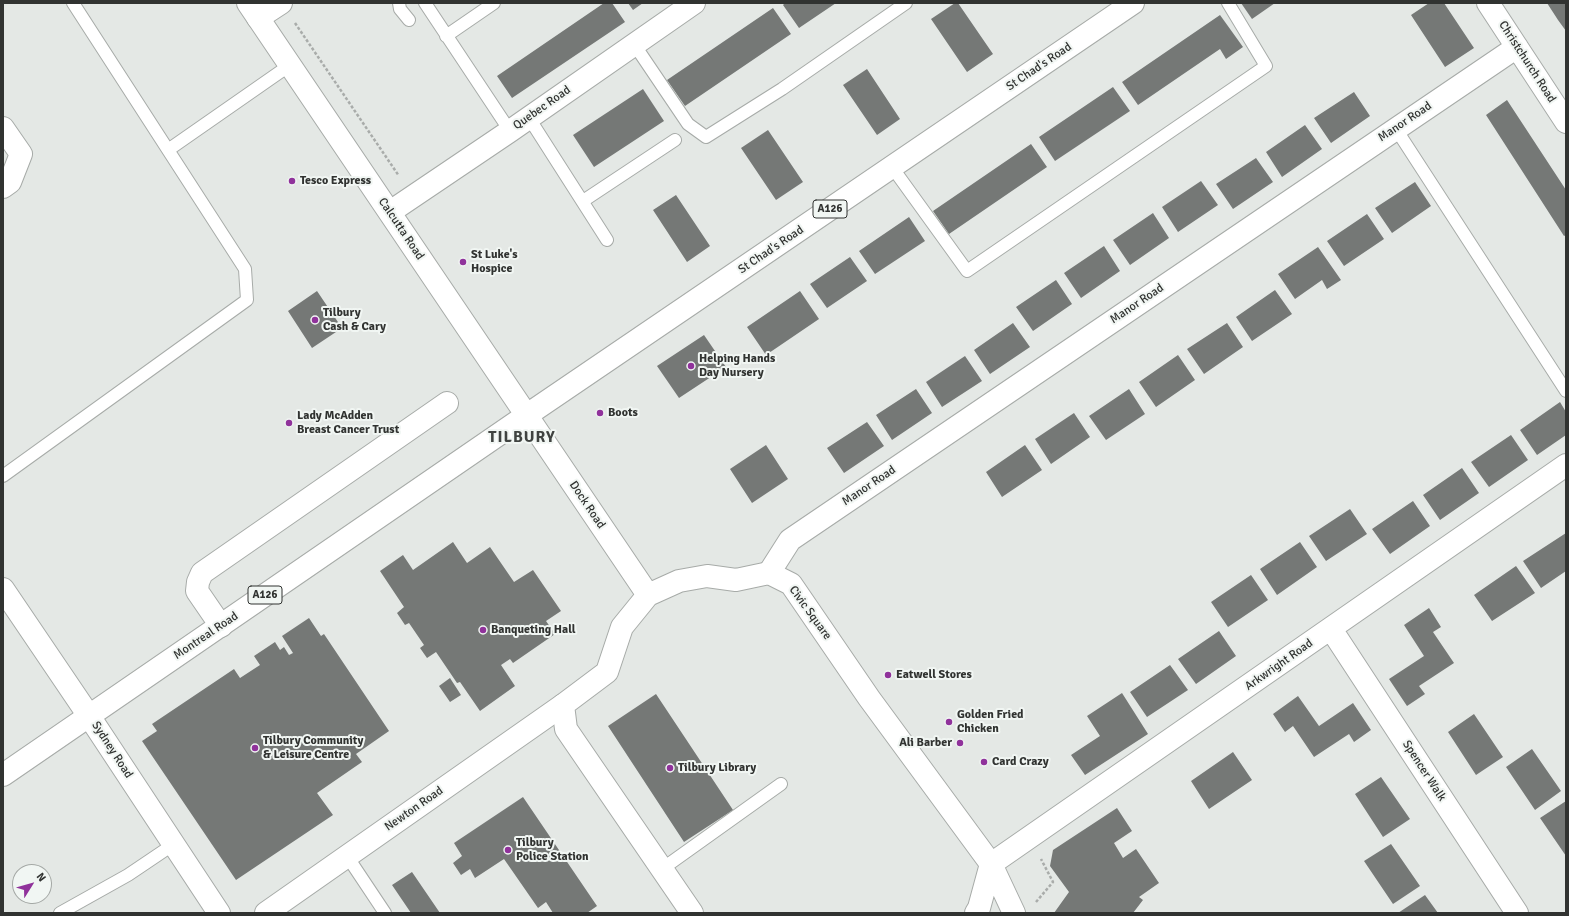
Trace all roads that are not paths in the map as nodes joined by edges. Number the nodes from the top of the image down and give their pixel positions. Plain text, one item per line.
1 (73, 3) edge
2 (281, 3) edge
3 (399, 3) edge
4 (425, 3) edge
5 (494, 3) edge
6 (694, 3) edge
7 (906, 3) edge
8 (1133, 3) edge
9 (1228, 3) edge
10 (1488, 3) edge
11 (253, 11) edge
12 (409, 20) dead end
13 (446, 36) junction
14 (634, 44) junction
15 (1517, 47) junction
16 (290, 65) junction
17 (528, 118) junction
18 (1566, 122) edge
19 (3, 128) edge
20 (1396, 129) junction
21 (510, 131) junction
22 (675, 140) dead end
23 (168, 150) junction
24 (892, 167) junction
25 (3, 187) edge
26 (583, 201) junction
27 (390, 212) junction
28 (608, 240) dead end
29 (1566, 392) edge
30 (447, 403) dead end
31 (527, 415) junction
32 (1566, 465) edge
33 (3, 476) edge
34 (769, 573) junction
35 (3, 589) edge
36 (648, 594) junction
37 (221, 626) junction
38 (1331, 629) junction
39 (563, 705) junction
40 (89, 716) junction
41 (3, 775) edge
42 (781, 784) dead end
43 (174, 844) junction
44 (347, 856) junction
45 (991, 864) junction
46 (662, 869) junction
47 (1023, 909) edge
48 (60, 913) edge
49 (219, 913) edge
50 (266, 913) edge
51 (385, 913) edge
52 (692, 913) edge
53 (976, 913) edge
54 (1517, 913) edge

1 - 23 lane
2 - 11 street
3 - 12 lane
4 - 13 lane
5 - 13 lane
6 - 14 street, Quebec Road
7 - 14 lane
8 - 24 street, St Chad's Road / A126
9 - 24 lane
10 - 15 street, Christchurch Road
11 - 16 street, Calcutta Road
13 - 21 lane
14 - 17 street, Quebec Road
15 - 18 street, Christchurch Road
15 - 20 street, Manor Road
16 - 23 lane
16 - 27 street, Calcutta Road
17 - 21 street, Quebec Road
17 - 26 lane
19 - 25 street
20 - 29 lane
20 - 34 street, Manor Road
21 - 27 street, Quebec Road
22 - 26 lane
23 - 33 lane
24 - 31 street, St Chad's Road / A126
26 - 28 lane
27 - 31 street, Calcutta Road
30 - 37 street
31 - 36 street, Dock Road
31 - 37 street, Montreal Road / A126
32 - 38 street, Arkwright Road
34 - 36 street
34 - 45 street, Civic Square
35 - 40 street, Sydney Road
36 - 39 street
37 - 40 street, Montreal Road / A126
38 - 45 street, Arkwright Road
38 - 54 street, Spencer Walk
39 - 44 street, Newton Road
39 - 46 street
40 - 41 street, Montreal Road / A126
40 - 43 street, Sydney Road
42 - 46 lane
43 - 48 lane
43 - 49 street, Sydney Road
44 - 50 street, Newton Road
44 - 51 lane
45 - 47 street, Civic Square
45 - 53 street
46 - 52 street

